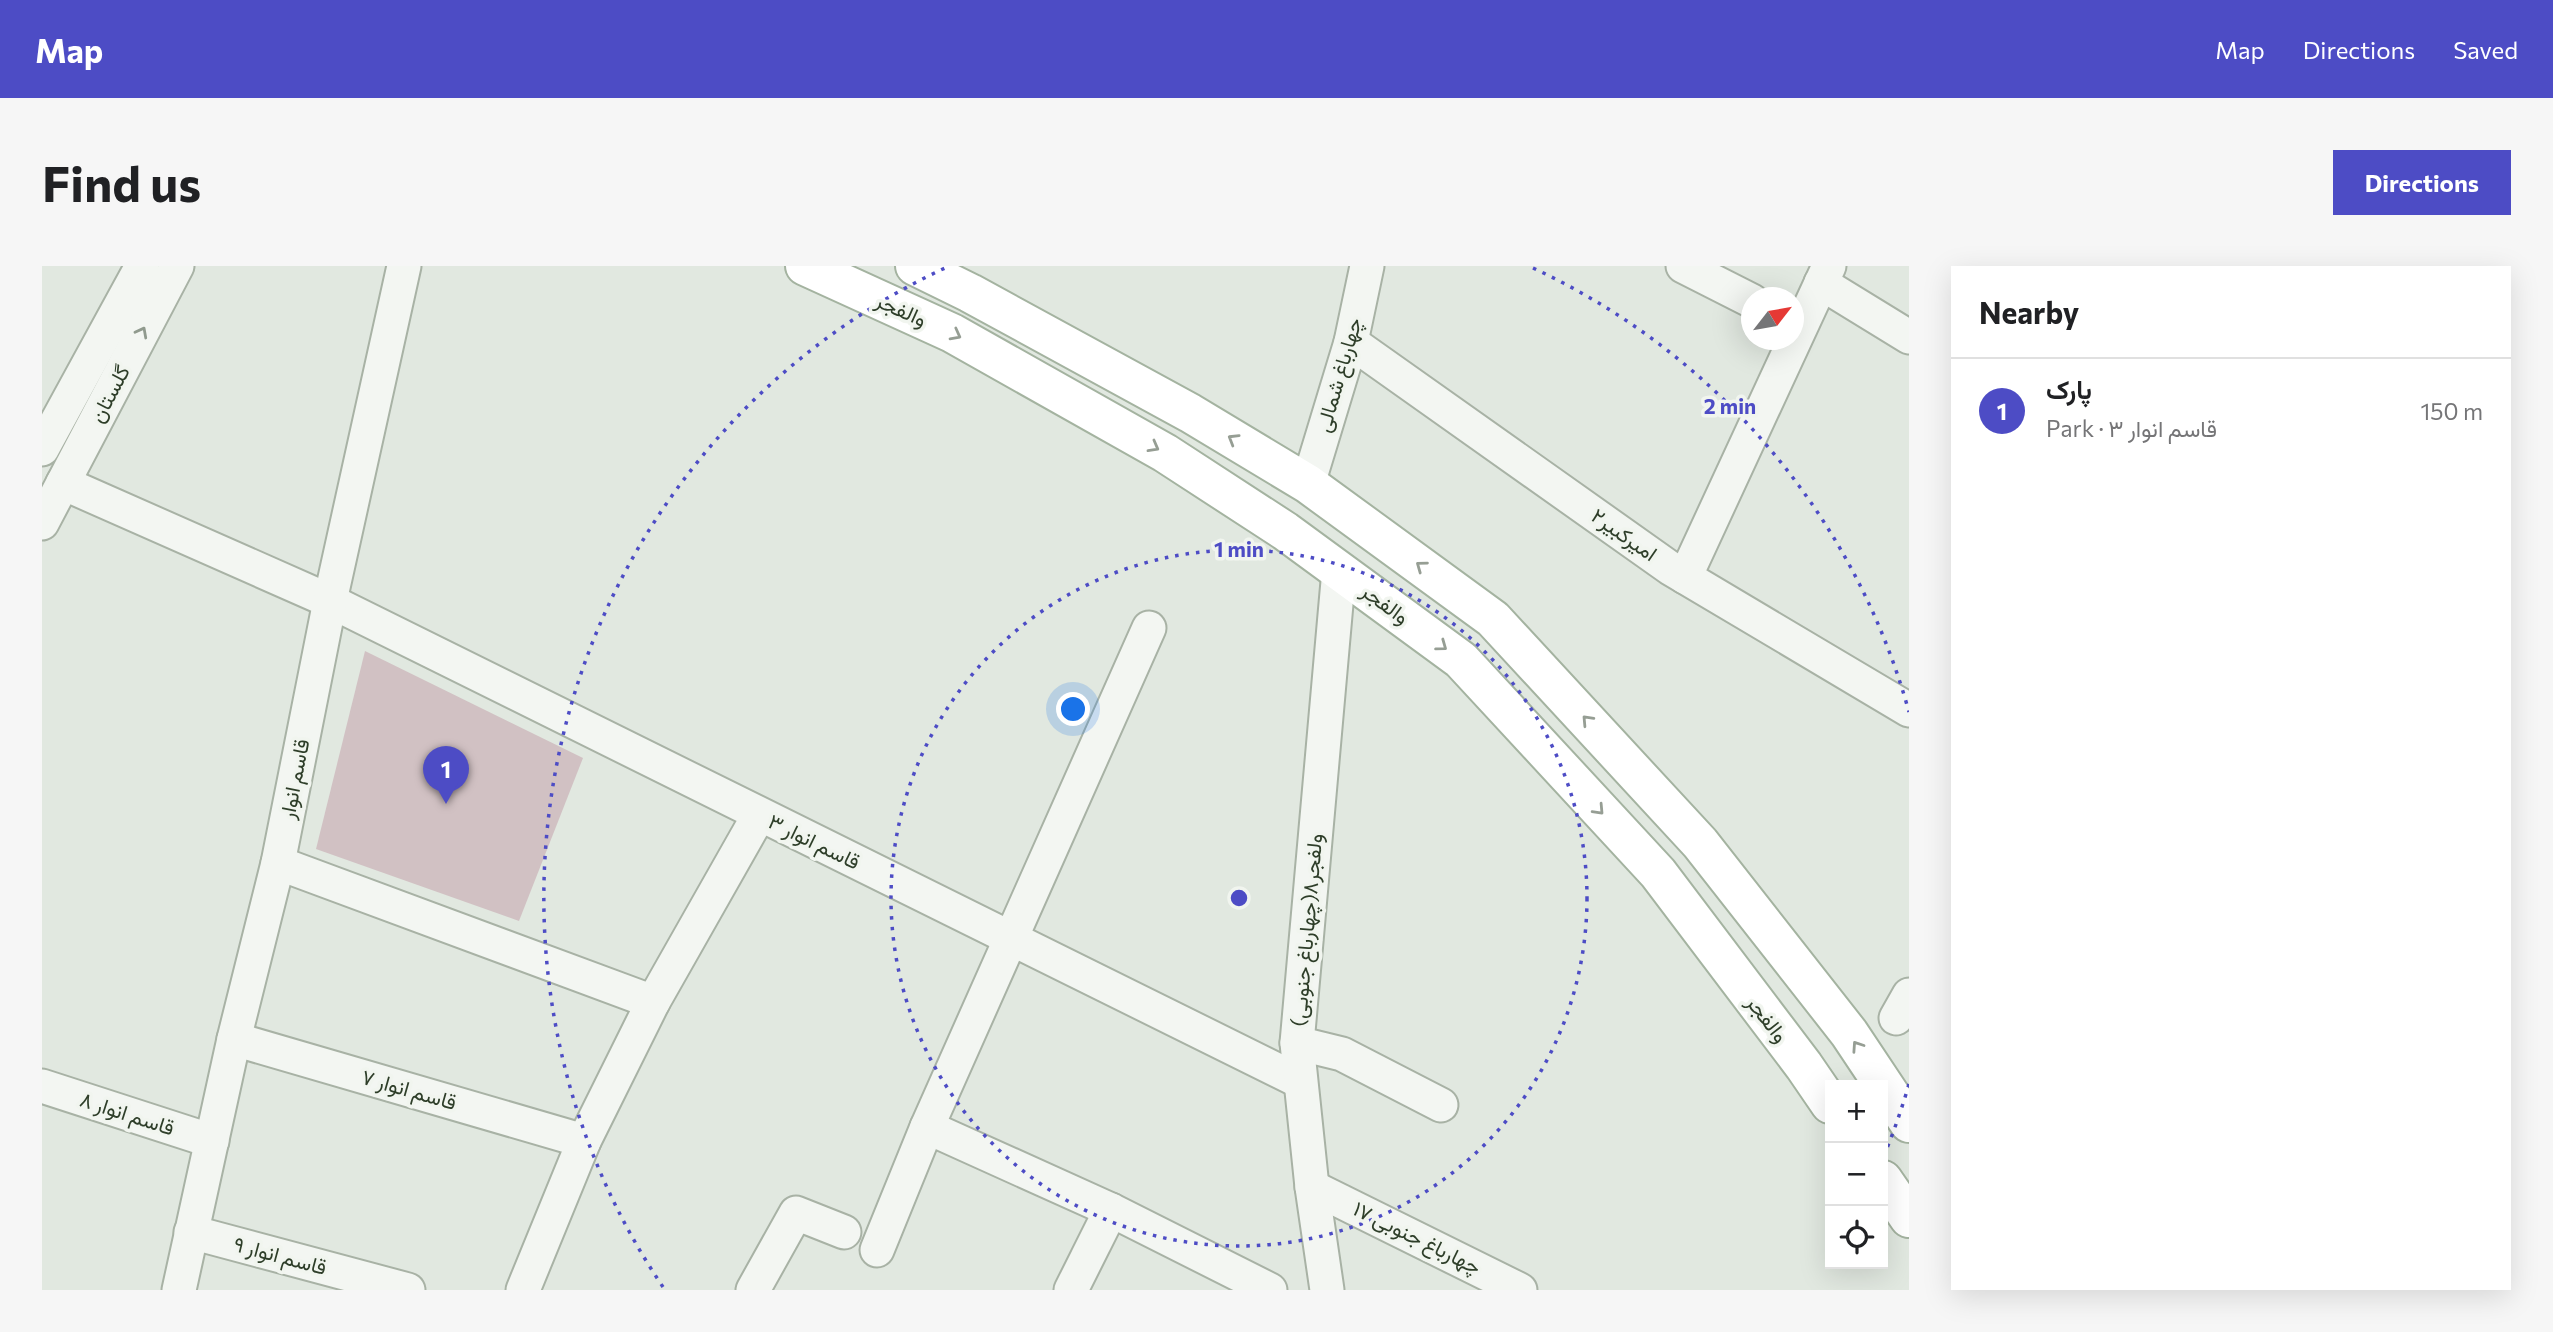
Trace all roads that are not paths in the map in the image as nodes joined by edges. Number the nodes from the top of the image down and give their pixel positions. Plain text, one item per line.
1 (142, 266) edge
2 (177, 266) edge
3 (404, 266) edge
4 (805, 266) edge
5 (915, 266) edge
6 (1367, 266) edge
7 (1683, 266) edge
8 (1825, 275) edge
9 (1741, 295) edge
10 (1804, 314) edge
11 (1909, 337) edge
12 (1351, 342) junction
13 (1787, 350) edge
14 (53, 399) edge
15 (42, 449) edge
16 (63, 483) junction
17 (1308, 484) junction
18 (42, 523) edge
19 (1339, 570) junction
20 (1685, 577) junction
21 (330, 601) junction
22 (1149, 628) dead end
23 (1909, 710) edge
24 (759, 815) junction
25 (1700, 842) junction
26 (278, 863) junction
27 (1658, 873) junction
28 (1012, 938) junction
29 (1776, 940) junction
30 (1736, 978) junction
31 (653, 1002) junction
32 (234, 1039) junction
33 (1297, 1044) junction
34 (1300, 1081) junction
35 (42, 1086) edge
36 (1825, 1097) edge
37 (1441, 1105) dead end
38 (1909, 1123) edge
39 (927, 1127) junction
40 (212, 1141) junction
41 (584, 1141) junction
42 (1312, 1187) junction
43 (1888, 1187) edge
44 (1111, 1210) junction
45 (1909, 1218) edge
46 (191, 1232) junction
47 (844, 1232) dead end
48 (877, 1250) dead end
49 (1224, 1280) edge
50 (179, 1290) edge
51 (408, 1290) edge
52 (523, 1290) edge
53 (753, 1290) edge
54 (1071, 1290) edge
55 (1270, 1290) edge
56 (1327, 1290) edge
57 (1521, 1290) edge

1 - 14 street, گلستان
16 -> 2 street, گلستان
3 - 21 street, قاسم انوار
4 -> 19 main road, والفجر
17 -> 5 main road
6 - 12 street, چهارباغ شمالی
7 - 9 street
8 - 10 street
8 - 11 street
12 - 17 street, چهارباغ شمالی
12 - 20 street, امیرکبیر۲
13 - 20 street
14 - 15 street, گلستان
16 - 18 street, گلستان
16 - 21 street, قاسم انوار ۳
25 -> 17 main road
19 -> 27 main road, والفجر
19 - 33 street, ولفجر۸(چهارباغ جنوبی)
20 - 23 street, امیرکبیر۲
21 - 24 street, قاسم انوار ۳
21 - 26 street, قاسم انوار
22 - 28 street
24 - 28 street, قاسم انوار ۳
24 - 31 street
25 - 27 main road
25 - 29 main road
26 - 31 street
26 - 32 street, قاسم انوار
27 - 30 main road, والفجر
28 - 34 street, قاسم انوار ۳
28 - 39 street
29 - 30 main road
38 -> 29 main road
30 - 36 main road, والفجر
31 - 41 street
32 - 40 street, قاسم انوار
32 - 41 street, قاسم انوار ۷
33 - 34 street, ولفجر۸(چهارباغ جنوبی)
33 - 37 street
34 - 42 street, ولفجر۸(چهارباغ جنوبی)
35 - 40 street, قاسم انوار ۸
39 - 44 street
39 - 48 street
40 - 46 street, قاسم انوار
41 - 52 street
42 - 56 street, ولفجر۸(چهارباغ جنوبی)
42 - 57 street, چهارباغ جنوبی ۱۷
43 - 45 main road
44 - 49 street
44 - 54 street
46 - 50 street, قاسم انوار
46 - 51 street, قاسم انوار ۹
47 - 53 street
49 - 55 street

